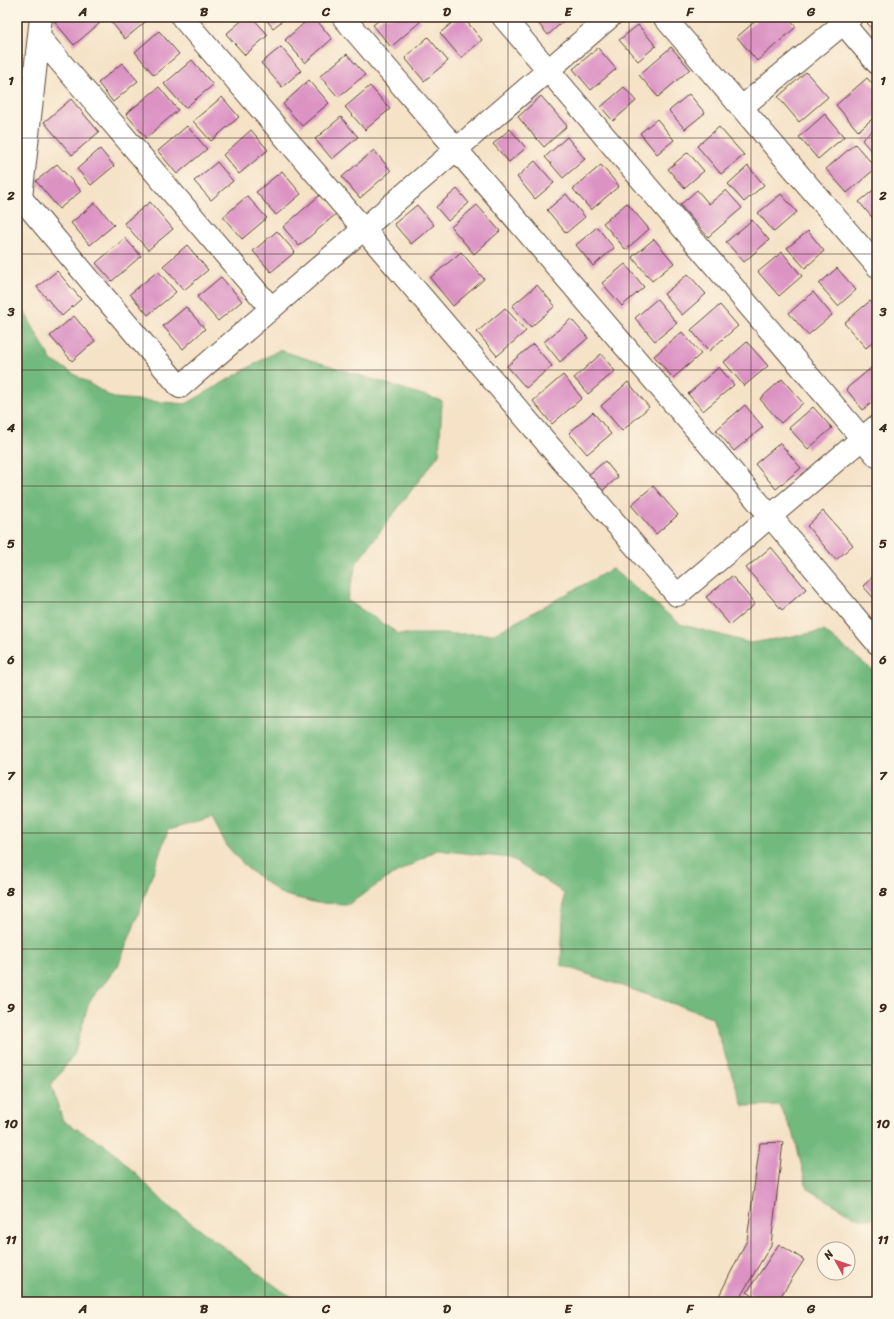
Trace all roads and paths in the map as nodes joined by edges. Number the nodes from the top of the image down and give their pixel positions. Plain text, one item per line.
1 (182, 17) edge
2 (343, 17) edge
3 (503, 17) edge
4 (610, 17) edge
5 (664, 17) edge
6 (847, 20) edge
7 (40, 27) edge
8 (877, 63) edge
9 (548, 71) junction
10 (742, 107) junction
11 (457, 150) junction
12 (365, 229) junction
13 (877, 266) edge
14 (271, 308) junction
15 (869, 432) edge
16 (877, 456) edge
17 (771, 517) junction
18 (877, 643) edge

1 - 12 street
2 - 11 street
3 - 9 street
4 - 9 street
5 - 10 street
6 - 8 street
6 - 10 street
7 - 14 street
7 - 14 street
9 - 11 street
9 - 15 street
10 - 13 street
11 - 12 street
11 - 17 street
12 - 14 street
12 - 17 street
15 - 16 street
15 - 17 street
17 - 18 street

